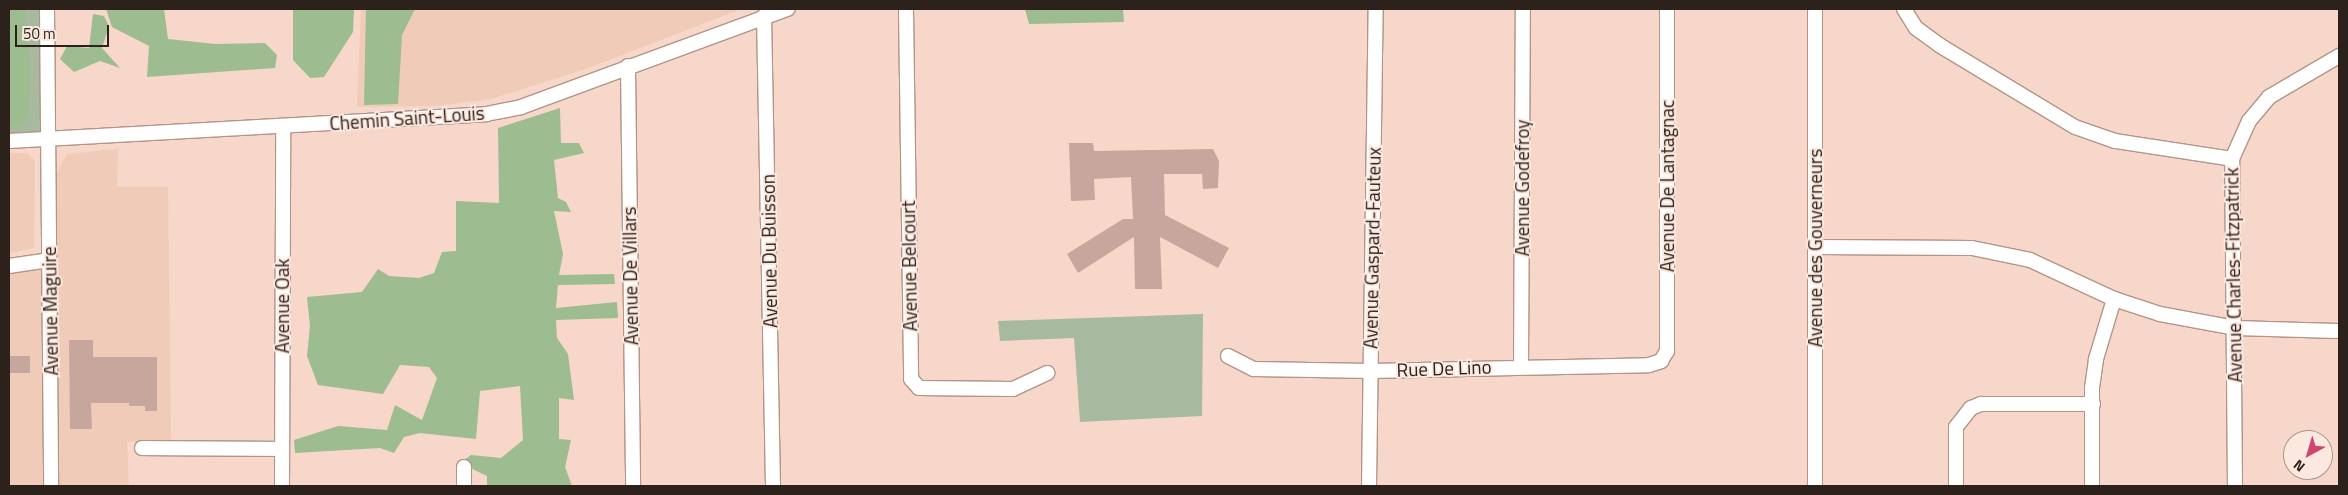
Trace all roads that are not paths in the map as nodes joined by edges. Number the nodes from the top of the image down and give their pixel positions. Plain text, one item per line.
1 (47, 9) edge
2 (788, 9) edge
3 (906, 9) edge
4 (1376, 9) edge
5 (1523, 9) edge
6 (1667, 9) edge
7 (1815, 9) edge
8 (1904, 9) edge
9 (764, 16) junction
10 (2339, 56) edge
11 (628, 66) junction
12 (283, 126) junction
13 (46, 137) junction
14 (9, 141) edge
15 (2232, 159) junction
16 (1816, 247) junction
17 (48, 260) junction
18 (9, 266) edge
19 (2114, 299) junction
20 (2235, 328) junction
21 (2339, 331) edge
22 (1228, 356) dead end
23 (1661, 361) joint
24 (1522, 366) junction
25 (1371, 371) junction
26 (1047, 373) dead end
27 (2093, 404) junction
28 (142, 448) dead end
29 (282, 449) junction
30 (464, 467) dead end
31 (51, 486) edge
32 (282, 486) edge
33 (464, 486) edge
34 (633, 486) edge
35 (773, 486) edge
36 (1369, 486) edge
37 (1814, 486) edge
38 (1956, 486) edge
39 (2092, 486) edge
40 (2235, 486) edge

1 - 13 street, Avenue Maguire
2 - 9 street, Chemin Saint-Louis
3 - 26 street, Avenue Belcourt
4 - 25 street, Avenue Gaspard-Fauteux
5 - 24 street, Avenue Godefroy
6 - 23 street, Avenue De Lantagnac
7 - 16 street, Avenue des Gouverneurs
8 - 15 street
9 - 11 street, Chemin Saint-Louis
9 - 35 street, Avenue Du Buisson
10 - 15 street, Avenue Charles-Fitzpatrick
11 - 12 street, Chemin Saint-Louis
11 - 34 street, Avenue De Villars
12 - 13 street, Chemin Saint-Louis
12 - 29 street, Avenue Oak
13 - 14 street, Chemin Saint-Louis
13 - 17 street, Avenue Maguire
15 - 20 street, Avenue Charles-Fitzpatrick
16 - 19 street
16 - 37 street, Avenue des Gouverneurs
17 - 18 street
17 - 31 street, Avenue Maguire
19 - 20 street
19 - 27 street
20 - 21 street
20 - 40 street, Avenue Charles-Fitzpatrick
22 - 25 street, Rue De Lino
23 - 24 street, Rue De Lino
24 - 25 street, Rue De Lino
25 - 36 street, Avenue Gaspard-Fauteux
27 - 38 street
27 - 39 street
28 - 29 street
29 - 32 street, Avenue Oak
30 - 33 street

